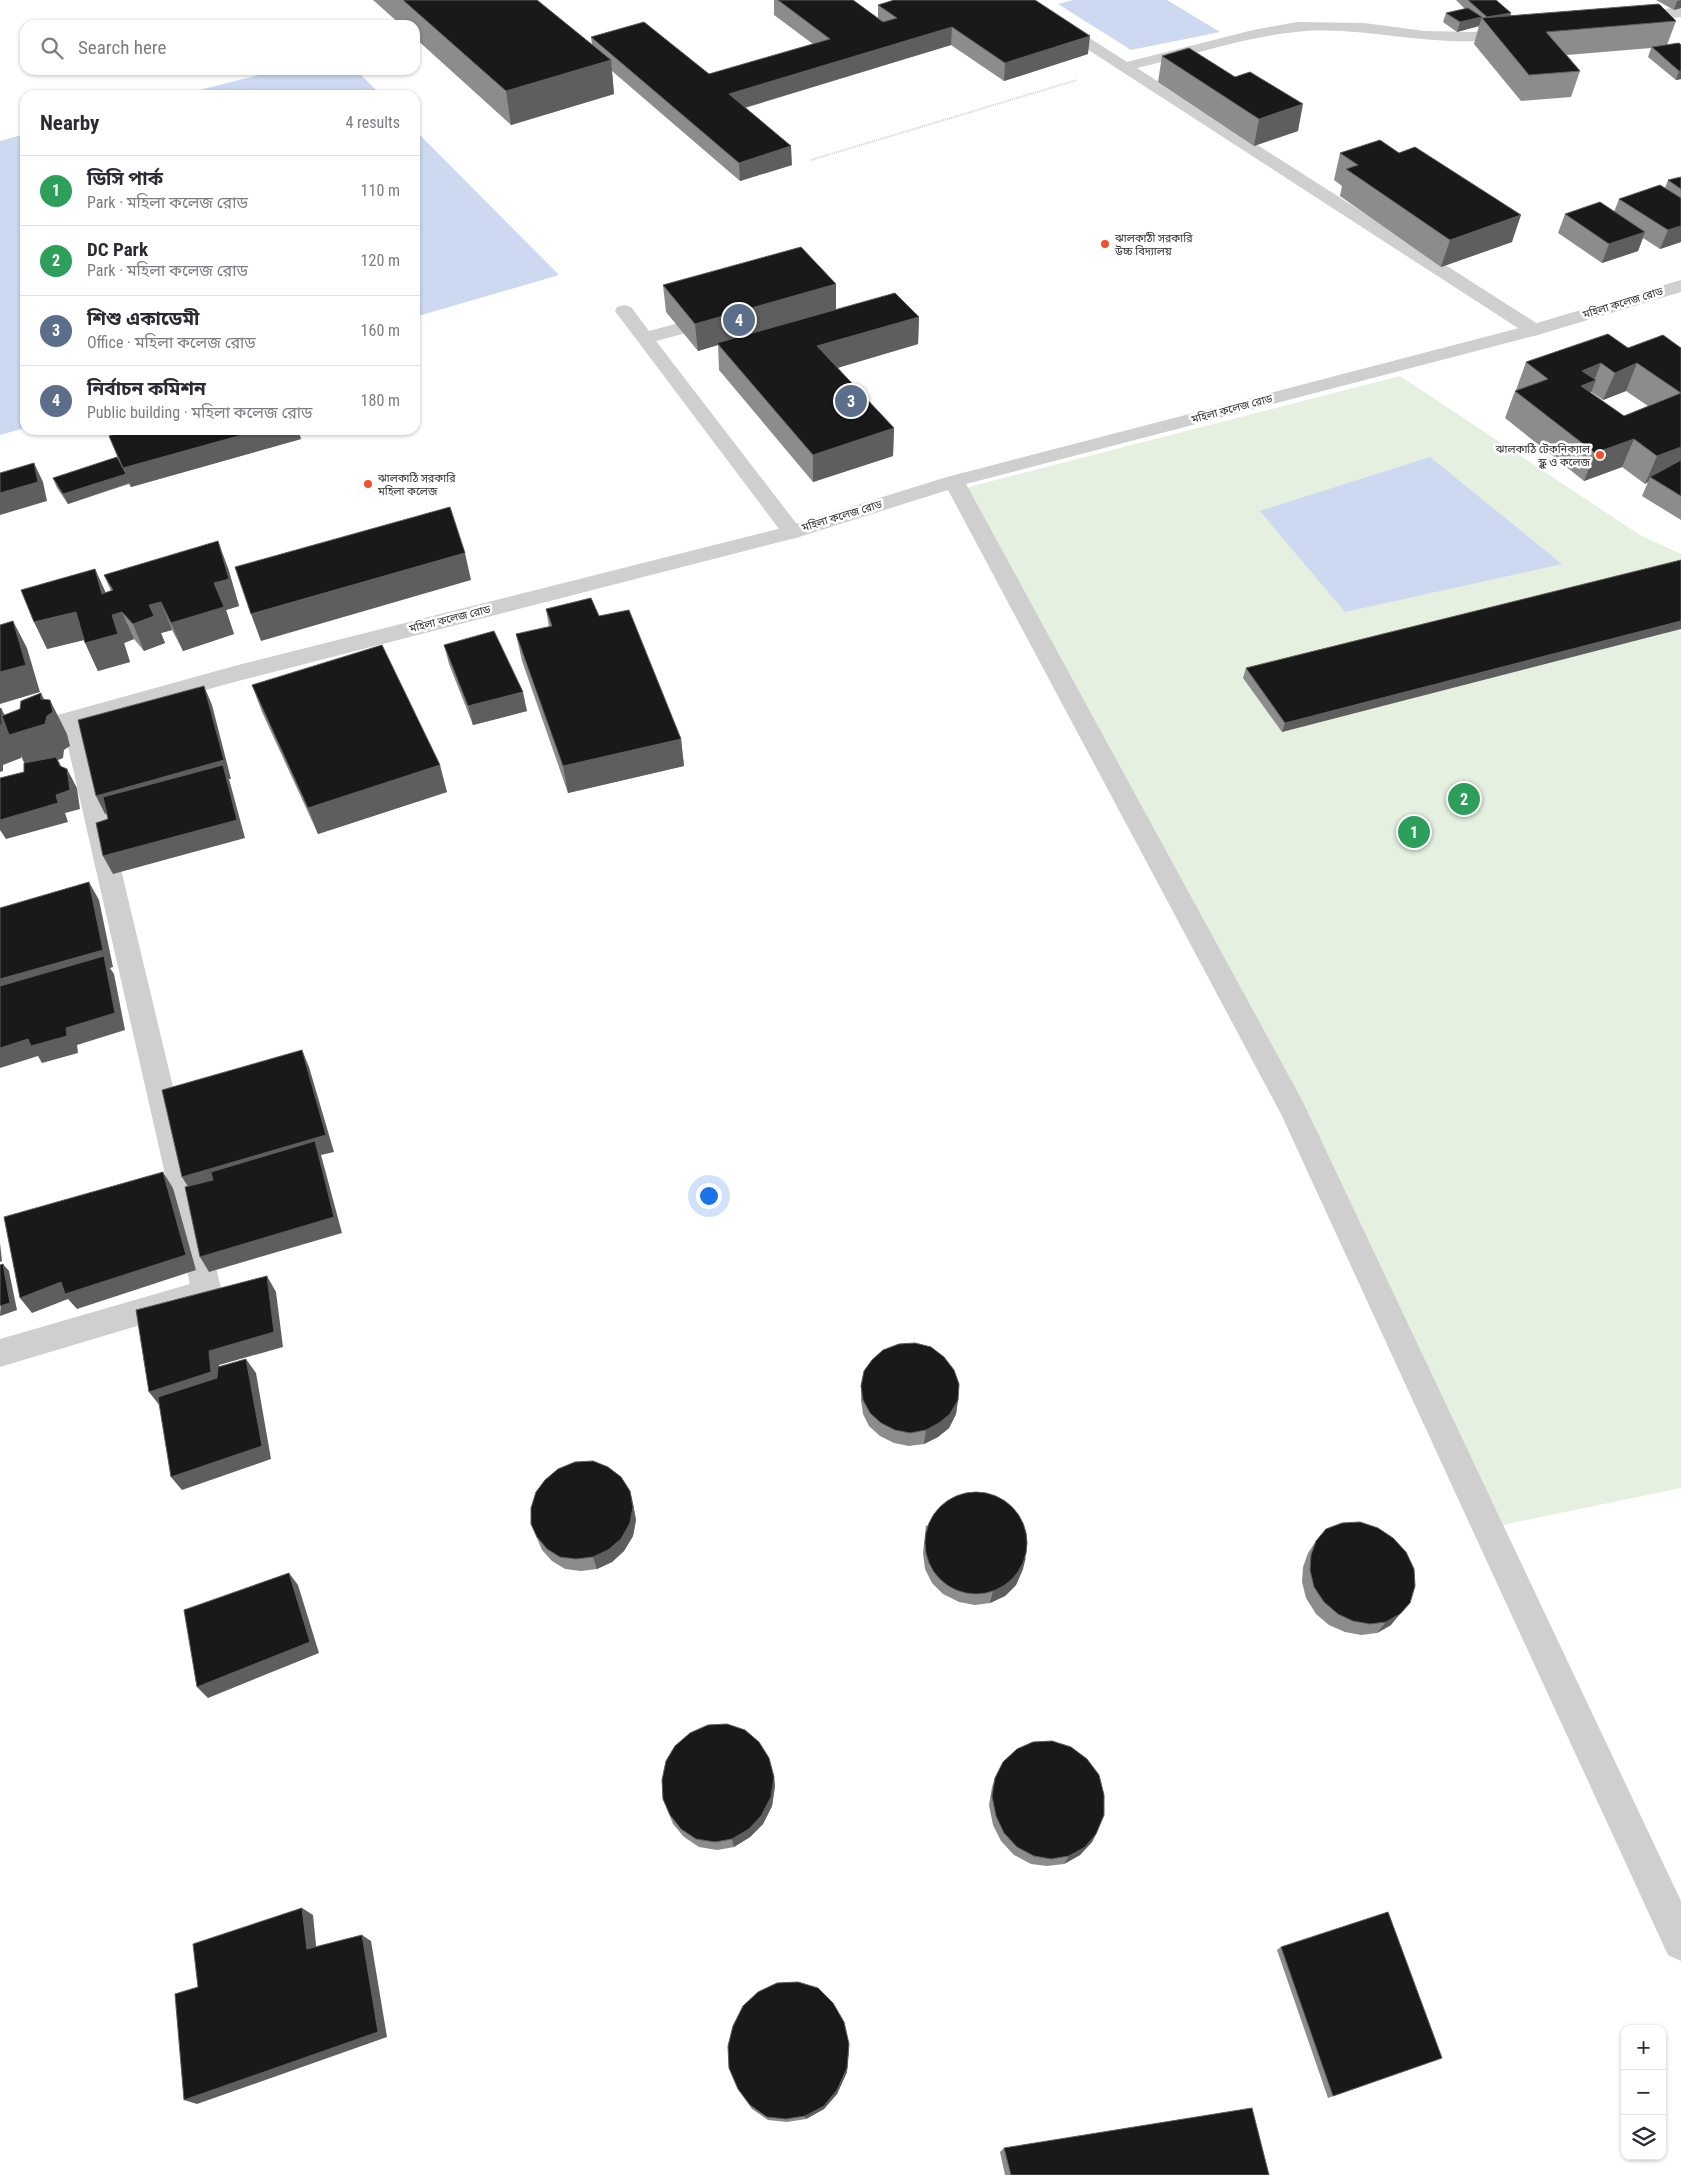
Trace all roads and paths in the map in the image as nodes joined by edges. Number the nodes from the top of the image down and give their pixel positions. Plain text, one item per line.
1 (1681, 12) edge
2 (1048, 18) edge
3 (1615, 20) edge
4 (1530, 30) edge
5 (1124, 67) junction
6 (810, 160) dead end
7 (1681, 286) edge
8 (624, 311) dead end
9 (680, 329) edge
10 (1534, 330) junction
11 (644, 338) junction
12 (954, 481) junction
13 (792, 532) junction
14 (73, 719) junction
15 (0, 739) edge
16 (0, 1352) edge
17 (1681, 1942) edge

1 - 3 street
2 - 5 street
4 - 5 street
5 - 6 path
5 - 10 street
7 - 10 street, মহিলা কলেজ রোড
8 - 11 street
9 - 11 street
10 - 12 street, মহিলা কলেজ রোড
11 - 13 street
12 - 13 street, মহিলা কলেজ রোড
12 - 17 street
13 - 14 street, মহিলা কলেজ রোড
14 - 15 street, মহিলা কলেজ রোড
14 - 16 street

